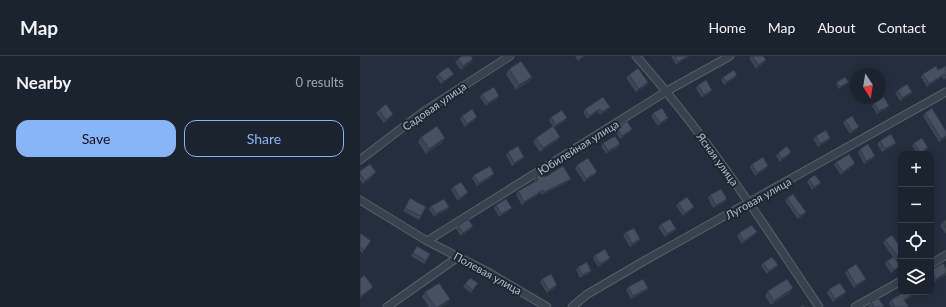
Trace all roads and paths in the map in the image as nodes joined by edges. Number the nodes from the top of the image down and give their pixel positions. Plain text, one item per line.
1 (510, 56) edge
2 (636, 56) edge
3 (730, 56) edge
4 (667, 91) junction
5 (946, 92) edge
6 (360, 160) edge
7 (360, 200) edge
8 (750, 202) junction
9 (428, 241) junction
10 (946, 255) edge
11 (458, 256) junction
12 (934, 262) edge
13 (898, 283) edge
14 (387, 307) edge
15 (547, 307) edge
16 (572, 307) edge
17 (819, 307) edge
18 (855, 307) edge

1 - 6 street, Садовая улица
2 - 4 street, Ясная улица
3 - 4 street, Юбилейная улица
4 - 8 street, Ясная улица
4 - 9 street, Юбилейная улица
5 - 8 street, Луговая улица
7 - 9 street, Полевая улица
8 - 16 street, Луговая улица
8 - 17 street, Ясная улица
9 - 11 street, Полевая улица
10 - 12 street
11 - 14 street
11 - 15 street, Полевая улица
13 - 18 street

